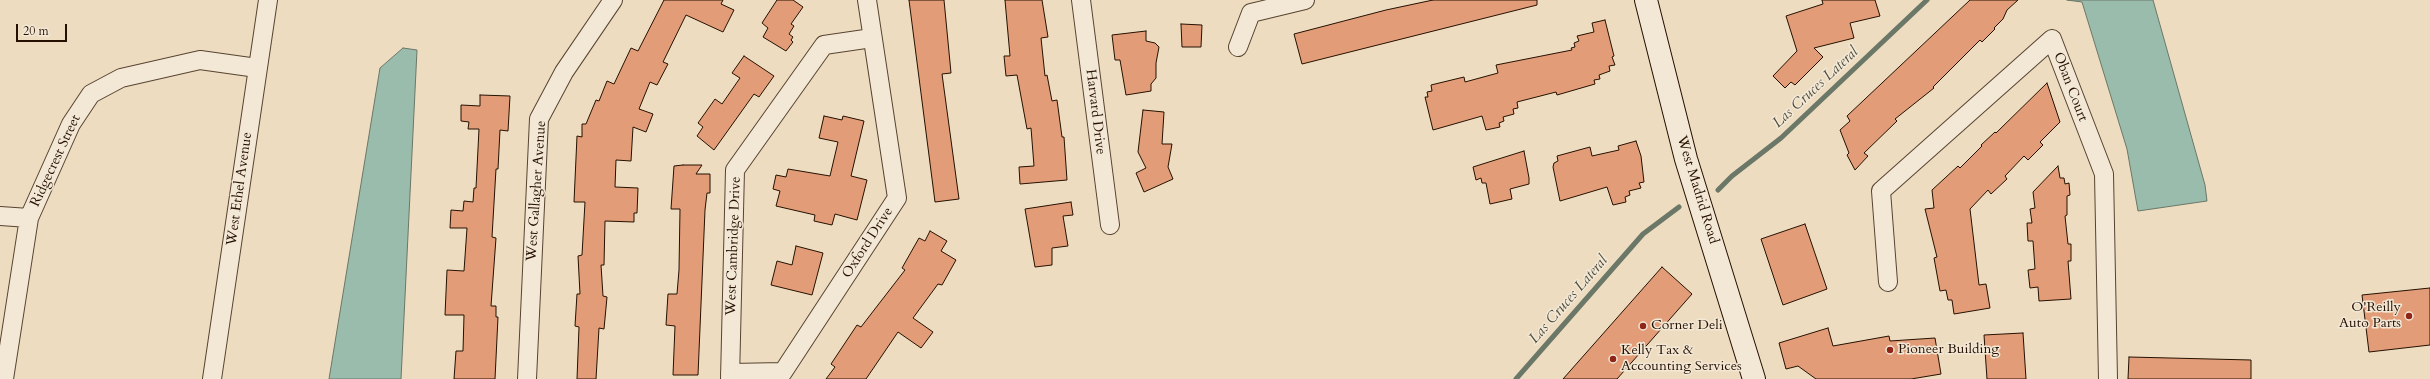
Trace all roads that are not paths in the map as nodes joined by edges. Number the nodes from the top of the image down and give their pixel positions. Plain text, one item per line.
1 (268, 0) edge
2 (613, 0) edge
3 (867, 0) edge
4 (1080, 0) edge
5 (1305, 0) edge
6 (1646, 0) edge
7 (872, 38) junction
8 (1238, 47) dead end
9 (258, 68) junction
10 (0, 216) edge
11 (29, 218) junction
12 (1110, 225) dead end
13 (1888, 282) dead end
14 (730, 376) edge
15 (4, 379) edge
16 (212, 379) edge
17 (527, 379) edge
18 (1754, 379) edge
19 (2108, 379) edge

1 - 9 street, West Ethel Avenue
2 - 17 street, West Gallagher Avenue
3 - 7 street, Oxford Drive
4 - 12 street, Harvard Drive
5 - 8 street
6 - 18 street, West Madrid Road
7 - 14 street, West Cambridge Drive
7 - 14 street, Oxford Drive
9 - 11 street, Ridgecrest Street
9 - 16 street, West Ethel Avenue
10 - 11 street
11 - 15 street, Ridgecrest Street
13 - 19 street, Oban Court

